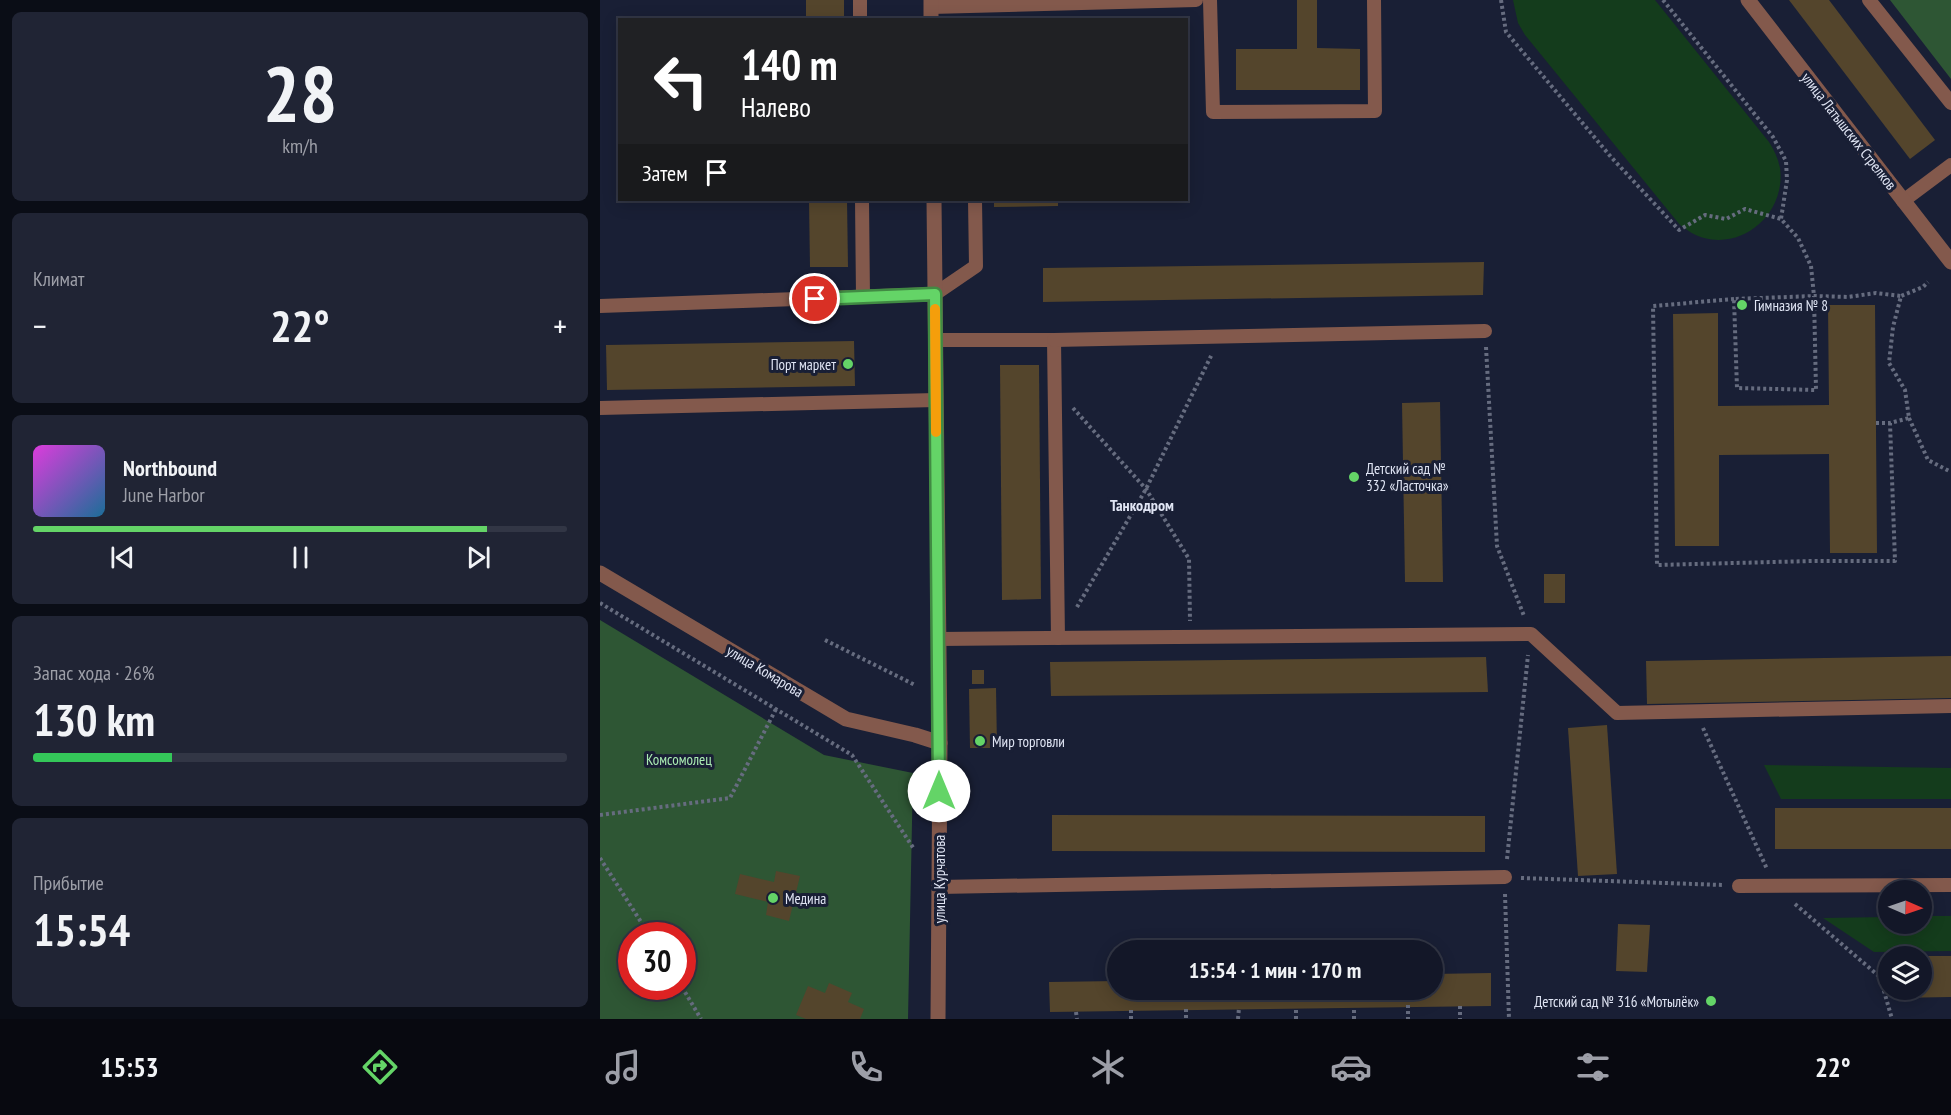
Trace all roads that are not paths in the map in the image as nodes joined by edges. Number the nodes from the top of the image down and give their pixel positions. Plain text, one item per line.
1 (860, 0) edge
2 (1196, 0) edge
3 (1210, 0) edge
4 (1374, 0) edge
5 (1748, 0) edge
6 (1869, 0) edge
7 (931, 9) edge
8 (860, 18) edge
9 (1951, 103) edge
10 (1951, 165) edge
11 (862, 201) edge
12 (933, 201) edge
13 (975, 201) edge
14 (1903, 201) junction
15 (1951, 262) edge
16 (935, 294) junction
17 (863, 297) junction
18 (600, 306) edge
19 (1485, 331) road end
20 (935, 340) junction
21 (1054, 340) junction
22 (936, 400) junction
23 (600, 408) edge
24 (600, 573) edge
25 (1058, 638) junction
26 (939, 639) junction
27 (1951, 706) edge
28 (940, 743) junction
29 (1505, 877) road end
30 (1951, 885) edge
31 (1739, 886) road end
32 (939, 887) junction
33 (938, 1019) edge

1 - 8 lane
2 - 7 lane
3 - 4 lane
5 - 14 street, улица Латышских Стрелков
6 - 9 lane
10 - 14 lane
11 - 17 lane
12 - 16 street, улица Курчатова
13 - 16 lane
14 - 15 street, улица Латышских Стрелков
16 - 17 lane
16 - 20 street, улица Курчатова
17 - 18 lane
19 - 21 lane
20 - 21 lane
20 - 22 street, улица Курчатова
21 - 25 lane
22 - 23 lane
22 - 26 street, улица Курчатова
24 - 28 street, улица Комарова
25 - 26 lane
25 - 27 lane
26 - 28 street, улица Курчатова
28 - 32 street, улица Курчатова
29 - 32 lane
30 - 31 lane
32 - 33 street, улица Курчатова

